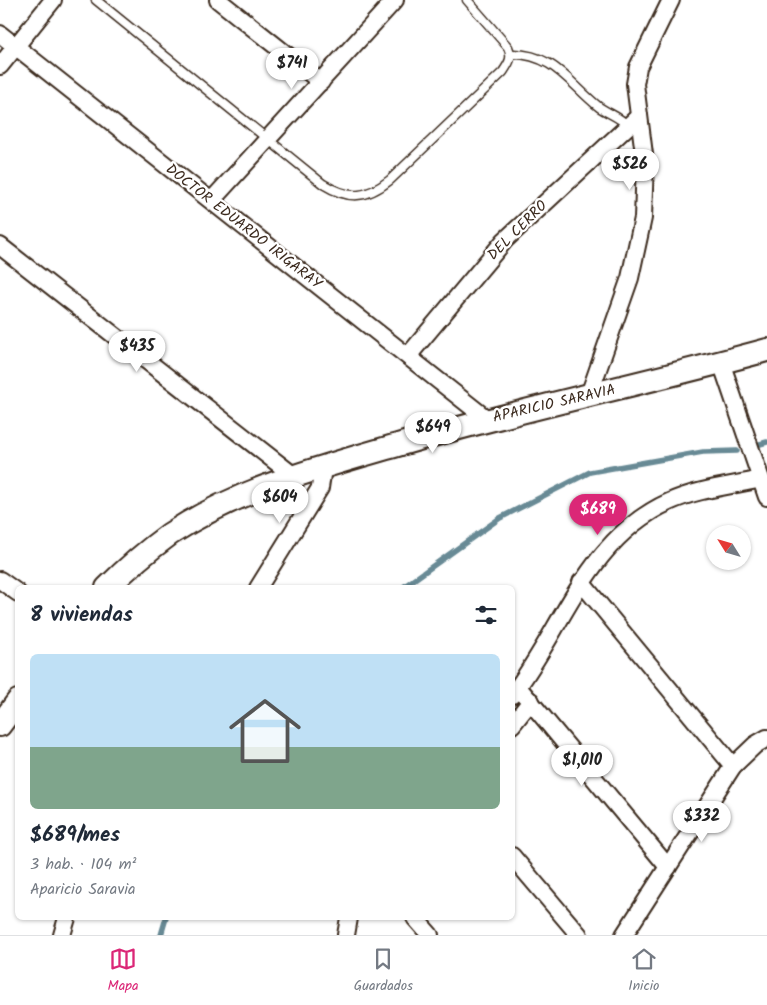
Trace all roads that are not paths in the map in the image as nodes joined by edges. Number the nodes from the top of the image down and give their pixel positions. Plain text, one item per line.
1 (53, 0) edge
2 (96, 0) edge
3 (218, 0) edge
4 (395, 0) edge
5 (467, 0) edge
6 (672, 0) edge
7 (0, 34) edge
8 (16, 46) junction
9 (511, 54) junction
10 (0, 66) edge
11 (321, 82) junction
12 (633, 121) junction
13 (268, 140) junction
14 (212, 200) junction
15 (0, 246) edge
16 (767, 350) edge
17 (408, 356) junction
18 (721, 362) junction
19 (589, 395) junction
20 (487, 419) junction
21 (322, 468) junction
22 (294, 476) junction
23 (761, 480) junction
24 (767, 496) edge
25 (0, 580) edge
26 (581, 582) junction
27 (110, 585) edge
28 (260, 585) edge
29 (15, 591) edge
30 (516, 691) edge
31 (531, 701) junction
32 (15, 705) edge
33 (515, 721) edge
34 (0, 725) edge
35 (767, 738) edge
36 (733, 766) junction
37 (515, 860) edge
38 (668, 866) junction
39 (66, 920) edge
40 (350, 920) edge
41 (417, 920) edge
42 (62, 935) edge
43 (346, 935) edge
44 (430, 935) edge
45 (579, 935) edge
46 (624, 935) edge

1 - 8 street
2 - 13 lane
3 - 11 street
4 - 11 street
5 - 9 lane
6 - 12 street
7 - 8 street, DOCTOR EDUARDO IRIGARAY
8 - 10 street
8 - 14 street, DOCTOR EDUARDO IRIGARAY
9 - 12 lane
9 - 13 lane
11 - 13 street
12 - 17 street, DEL CERRO
12 - 19 street
13 - 14 street
14 - 17 street, DOCTOR EDUARDO IRIGARAY
15 - 22 street
16 - 18 street, APARICIO SARAVIA
17 - 20 street, DOCTOR EDUARDO IRIGARAY
18 - 19 street, APARICIO SARAVIA
18 - 23 street
19 - 20 street, APARICIO SARAVIA
20 - 21 street, APARICIO SARAVIA
21 - 22 street, APARICIO SARAVIA
21 - 28 street
22 - 27 street, APARICIO SARAVIA
23 - 24 street
23 - 26 street
25 - 29 street
26 - 30 street
26 - 36 street
30 - 31 street
31 - 33 street
31 - 38 street
32 - 34 street
35 - 36 street
36 - 38 street
37 - 45 street
38 - 46 street
39 - 42 street
40 - 43 street
41 - 44 street

